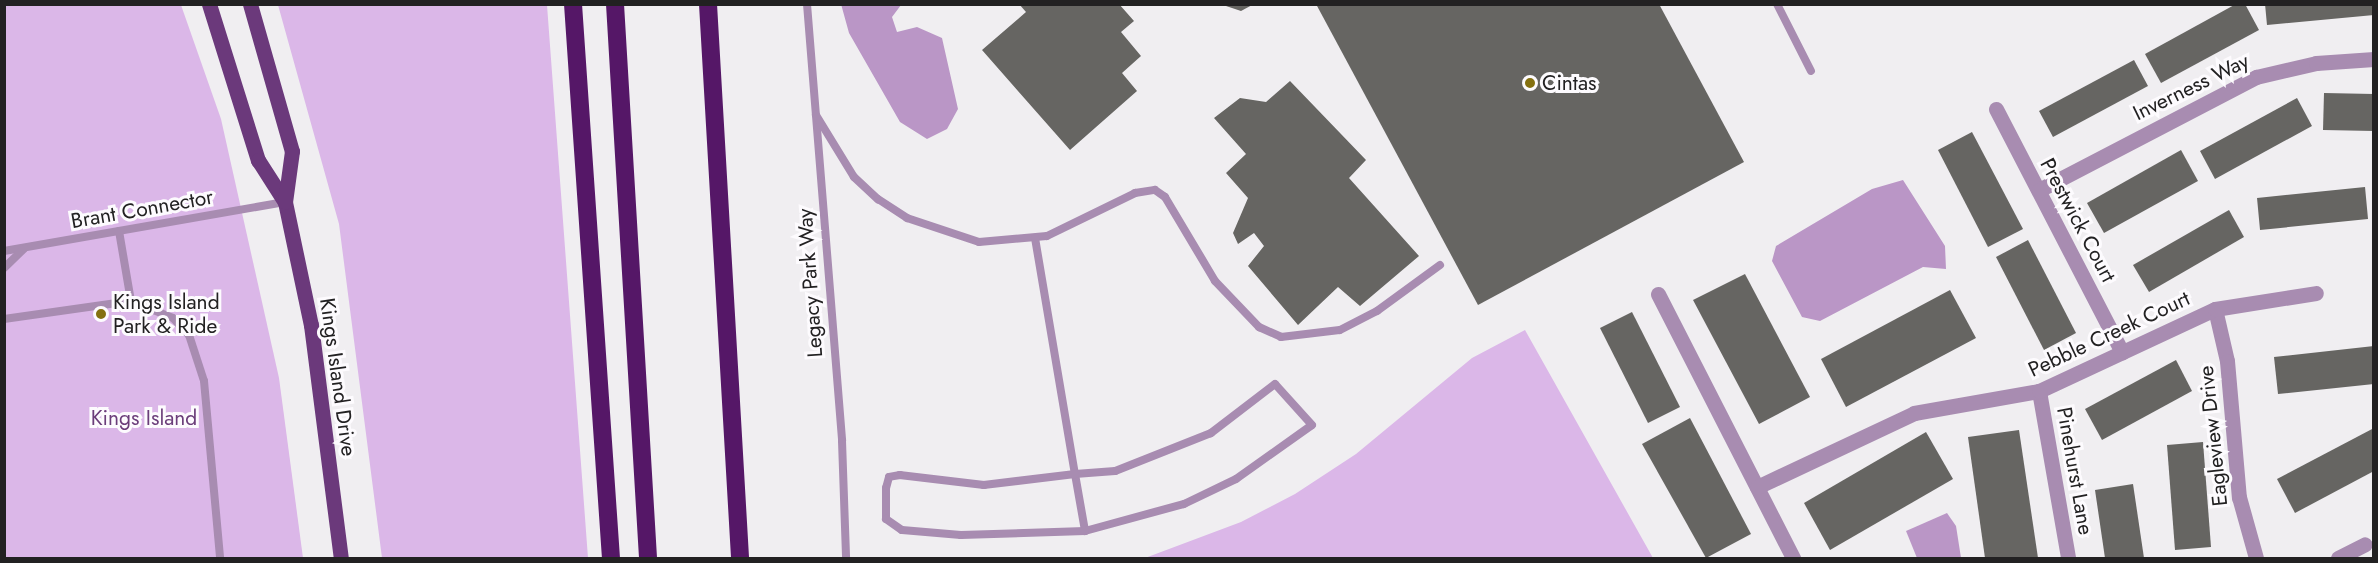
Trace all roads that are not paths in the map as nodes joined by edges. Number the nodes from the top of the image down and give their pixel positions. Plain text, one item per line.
1 (209, 4) edge
2 (250, 4) edge
3 (573, 4) edge
4 (615, 4) edge
5 (708, 4) edge
6 (807, 4) edge
7 (1777, 4) edge
8 (2373, 59) edge
9 (1811, 71) dead end
10 (1996, 110) dead end
11 (816, 116) junction
12 (2039, 190) junction
13 (285, 202) junction
14 (119, 231) junction
15 (1035, 238) junction
16 (24, 248) junction
17 (4, 251) edge
18 (1440, 265) dead end
19 (4, 268) edge
20 (2316, 293) dead end
21 (1658, 294) dead end
22 (130, 301) junction
23 (2215, 309) junction
24 (4, 319) edge
25 (2122, 352) junction
26 (2039, 391) junction
27 (1075, 474) junction
28 (1757, 487) junction
29 (1084, 531) junction
30 (2365, 544) dead end
31 (220, 558) edge
32 (341, 558) edge
33 (610, 558) edge
34 (648, 558) edge
35 (740, 558) edge
36 (846, 558) edge
37 (1793, 558) edge
38 (2068, 558) edge
39 (2256, 558) edge
40 (2338, 558) edge

1 - 13 main road, Kings Island Drive
2 - 13 main road, Kings Island Drive
3 - 33 highway
4 - 34 highway
5 - 35 highway
6 - 11 lane, Legacy Park Way
7 - 9 lane
8 - 12 street, Inverness Way
10 - 12 street, Prestwick Court
11 - 15 lane
11 - 36 lane, Legacy Park Way
12 - 25 street, Prestwick Court
13 - 14 lane, Brant Connector
13 - 32 main road, Kings Island Drive
14 - 16 lane, Brant Connector
14 - 22 lane
15 - 18 lane
15 - 27 lane
16 - 17 lane, Brant Connector
16 - 19 lane
20 - 23 street, Pebble Creek Court
21 - 28 street
22 - 24 lane
22 - 31 lane
23 - 25 street, Pebble Creek Court
23 - 39 street, Eagleview Drive
25 - 26 street, Pebble Creek Court
26 - 28 street, Pebble Creek Court
26 - 38 street, Pinehurst Lane
27 - 29 lane
27 - 29 lane
27 - 29 lane
28 - 37 street
30 - 40 street

